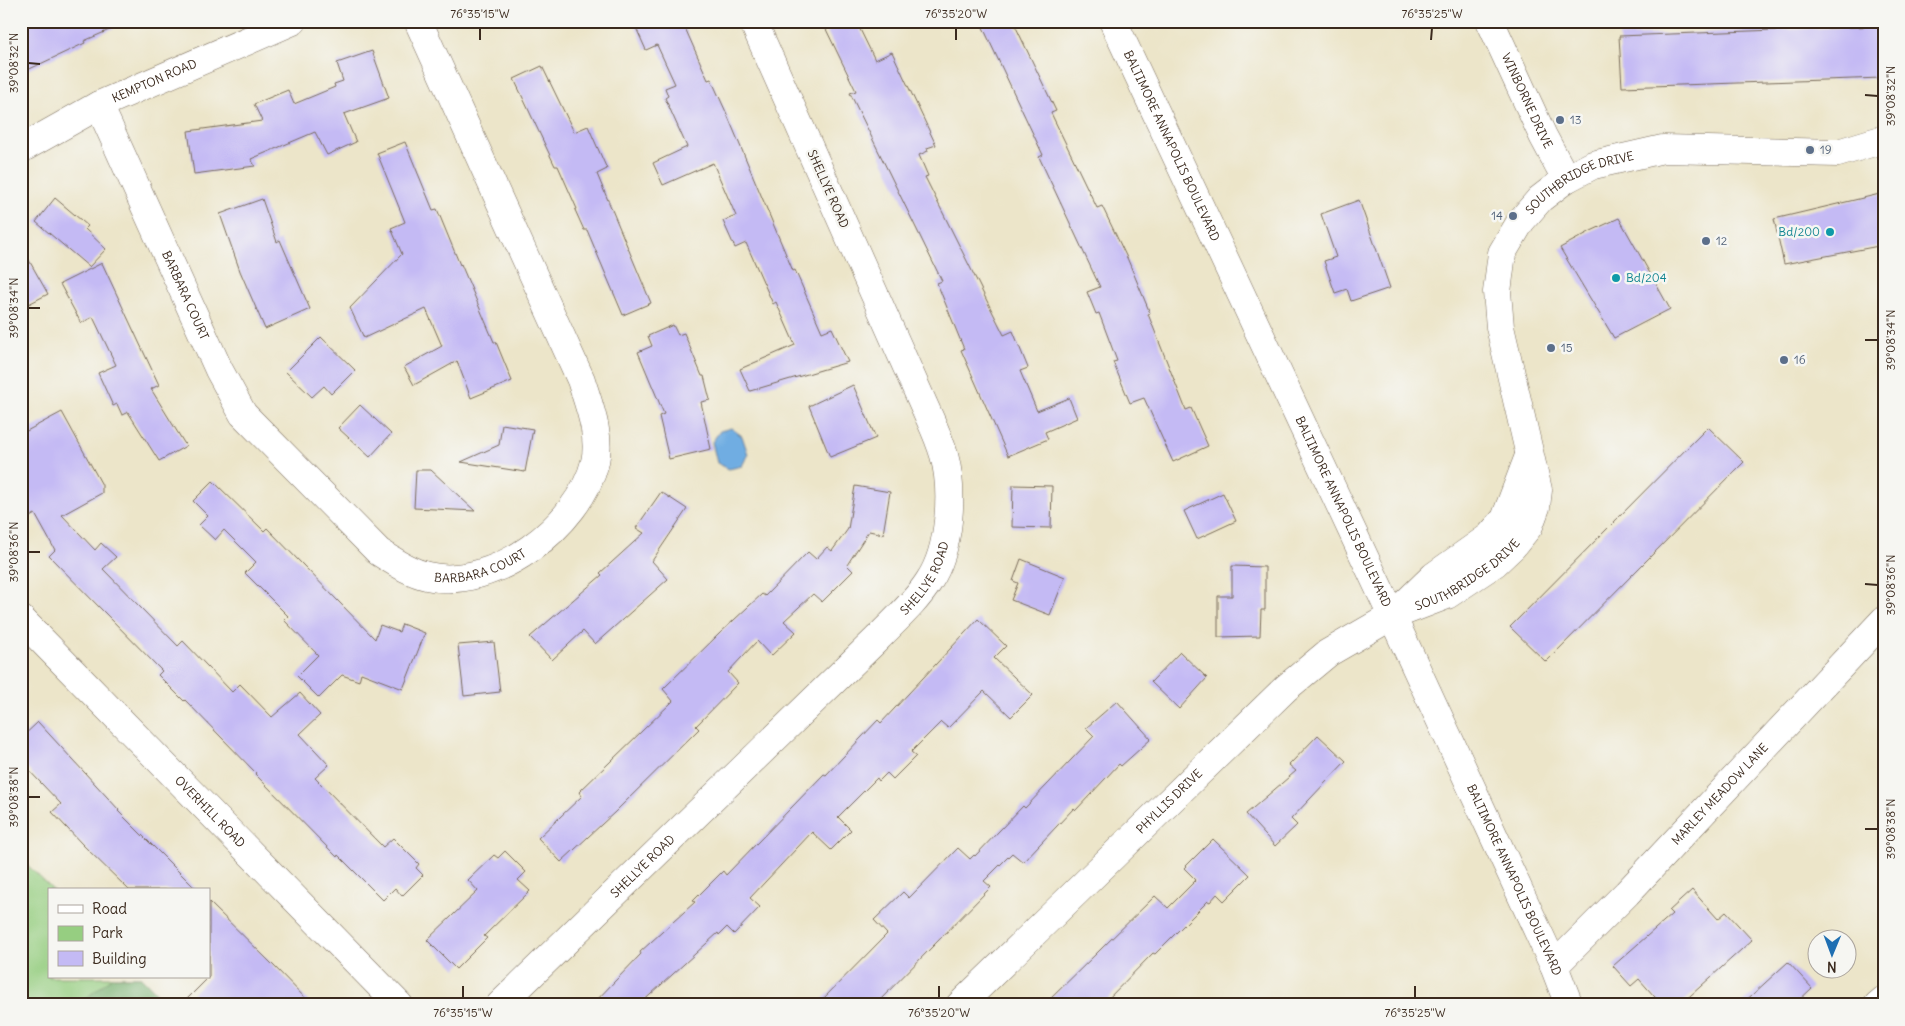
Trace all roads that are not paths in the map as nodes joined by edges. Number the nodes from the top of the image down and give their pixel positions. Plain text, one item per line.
1 (293, 21) edge
2 (418, 21) edge
3 (753, 21) edge
4 (1113, 21) edge
5 (1490, 21) edge
6 (99, 105) junction
7 (1884, 139) edge
8 (21, 148) edge
9 (1566, 179) junction
10 (1392, 616) junction
11 (21, 619) edge
12 (1884, 620) edge
13 (1554, 966) junction
14 (1884, 1000) edge
15 (399, 1005) edge
16 (500, 1005) edge
17 (960, 1005) edge
18 (1569, 1005) edge
19 (1878, 1005) edge

1 - 6 street, KEMPTON ROAD
2 - 6 street, BARBARA COURT
3 - 16 street, SHELLYE ROAD
4 - 10 street, BALTIMORE ANNAPOLIS BOULEVARD
5 - 9 street, WINBORNE DRIVE
6 - 8 street, KEMPTON ROAD
7 - 9 street, SOUTHBRIDGE DRIVE
9 - 10 street, SOUTHBRIDGE DRIVE
10 - 13 street, BALTIMORE ANNAPOLIS BOULEVARD
10 - 17 street, PHYLLIS DRIVE
11 - 15 street, OVERHILL ROAD
12 - 13 street, MARLEY MEADOW LANE
13 - 18 street, BALTIMORE ANNAPOLIS BOULEVARD
14 - 19 street

